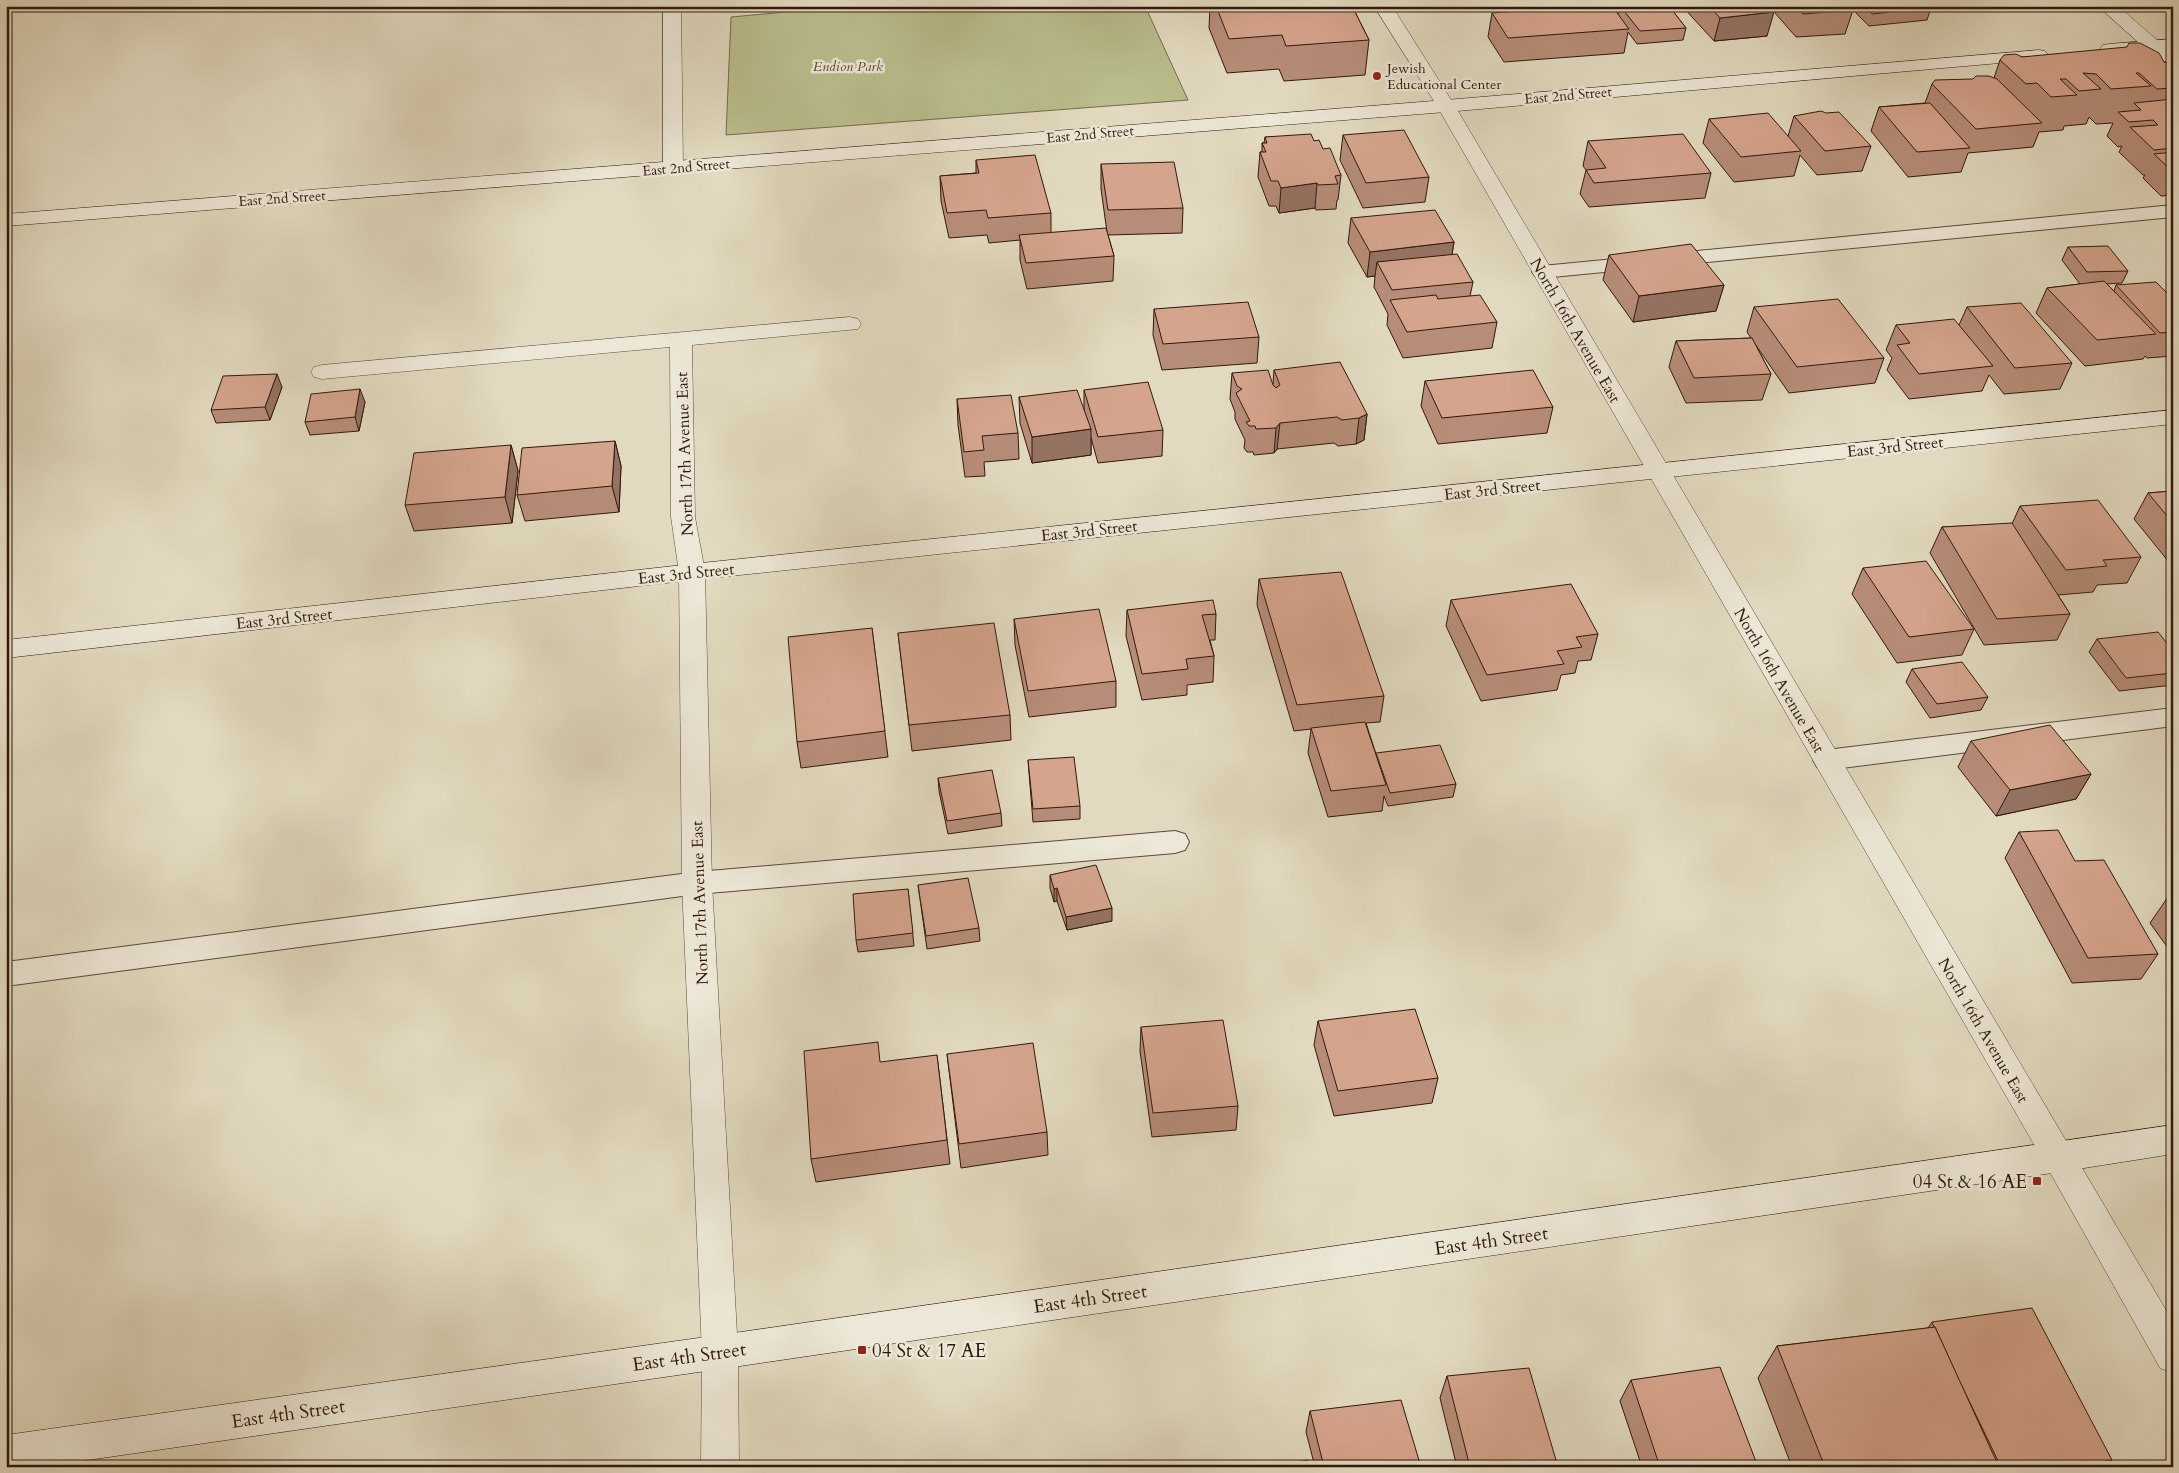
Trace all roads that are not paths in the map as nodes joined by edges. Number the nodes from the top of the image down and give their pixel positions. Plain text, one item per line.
1 (672, 6) edge
2 (1383, 6) edge
3 (2107, 6) edge
4 (2173, 44) edge
5 (2153, 46) junction
6 (2090, 51) edge
7 (2060, 54) edge
8 (2173, 64) edge
9 (1446, 106) junction
10 (673, 168) junction
11 (2173, 210) edge
12 (6, 220) edge
13 (1542, 272) junction
14 (850, 324) dead end
15 (681, 339) junction
16 (322, 372) dead end
17 (2173, 417) edge
18 (1658, 471) junction
19 (692, 572) junction
20 (6, 649) edge
21 (2173, 717) edge
22 (1826, 760) junction
23 (1175, 842) dead end
24 (697, 883) junction
25 (6, 974) edge
26 (2173, 1139) edge
27 (2059, 1157) junction
28 (720, 1352) junction
29 (2173, 1356) edge
30 (6, 1453) edge
31 (720, 1467) edge

1 - 10 street
2 - 9 street, North 16th Avenue East
3 - 5 street
4 - 5 street
5 - 6 street
5 - 8 street
7 - 9 street, East 2nd Street
9 - 10 street, East 2nd Street
9 - 13 street, North 16th Avenue East
10 - 12 street, East 2nd Street
11 - 13 lane
13 - 18 street, North 16th Avenue East
14 - 15 street
15 - 16 street
15 - 19 street, North 17th Avenue East
17 - 18 street, East 3rd Street
18 - 19 street, East 3rd Street
18 - 22 street, North 16th Avenue East
19 - 20 street, East 3rd Street
19 - 24 street, North 17th Avenue East
21 - 22 lane
22 - 27 street, North 16th Avenue East
23 - 24 lane
24 - 25 lane
24 - 28 street, North 17th Avenue East
26 - 27 street, East 4th Street
27 - 28 street, East 4th Street
27 - 29 street, North 16th Avenue East
28 - 30 street, East 4th Street
28 - 31 street, North 17th Avenue East

